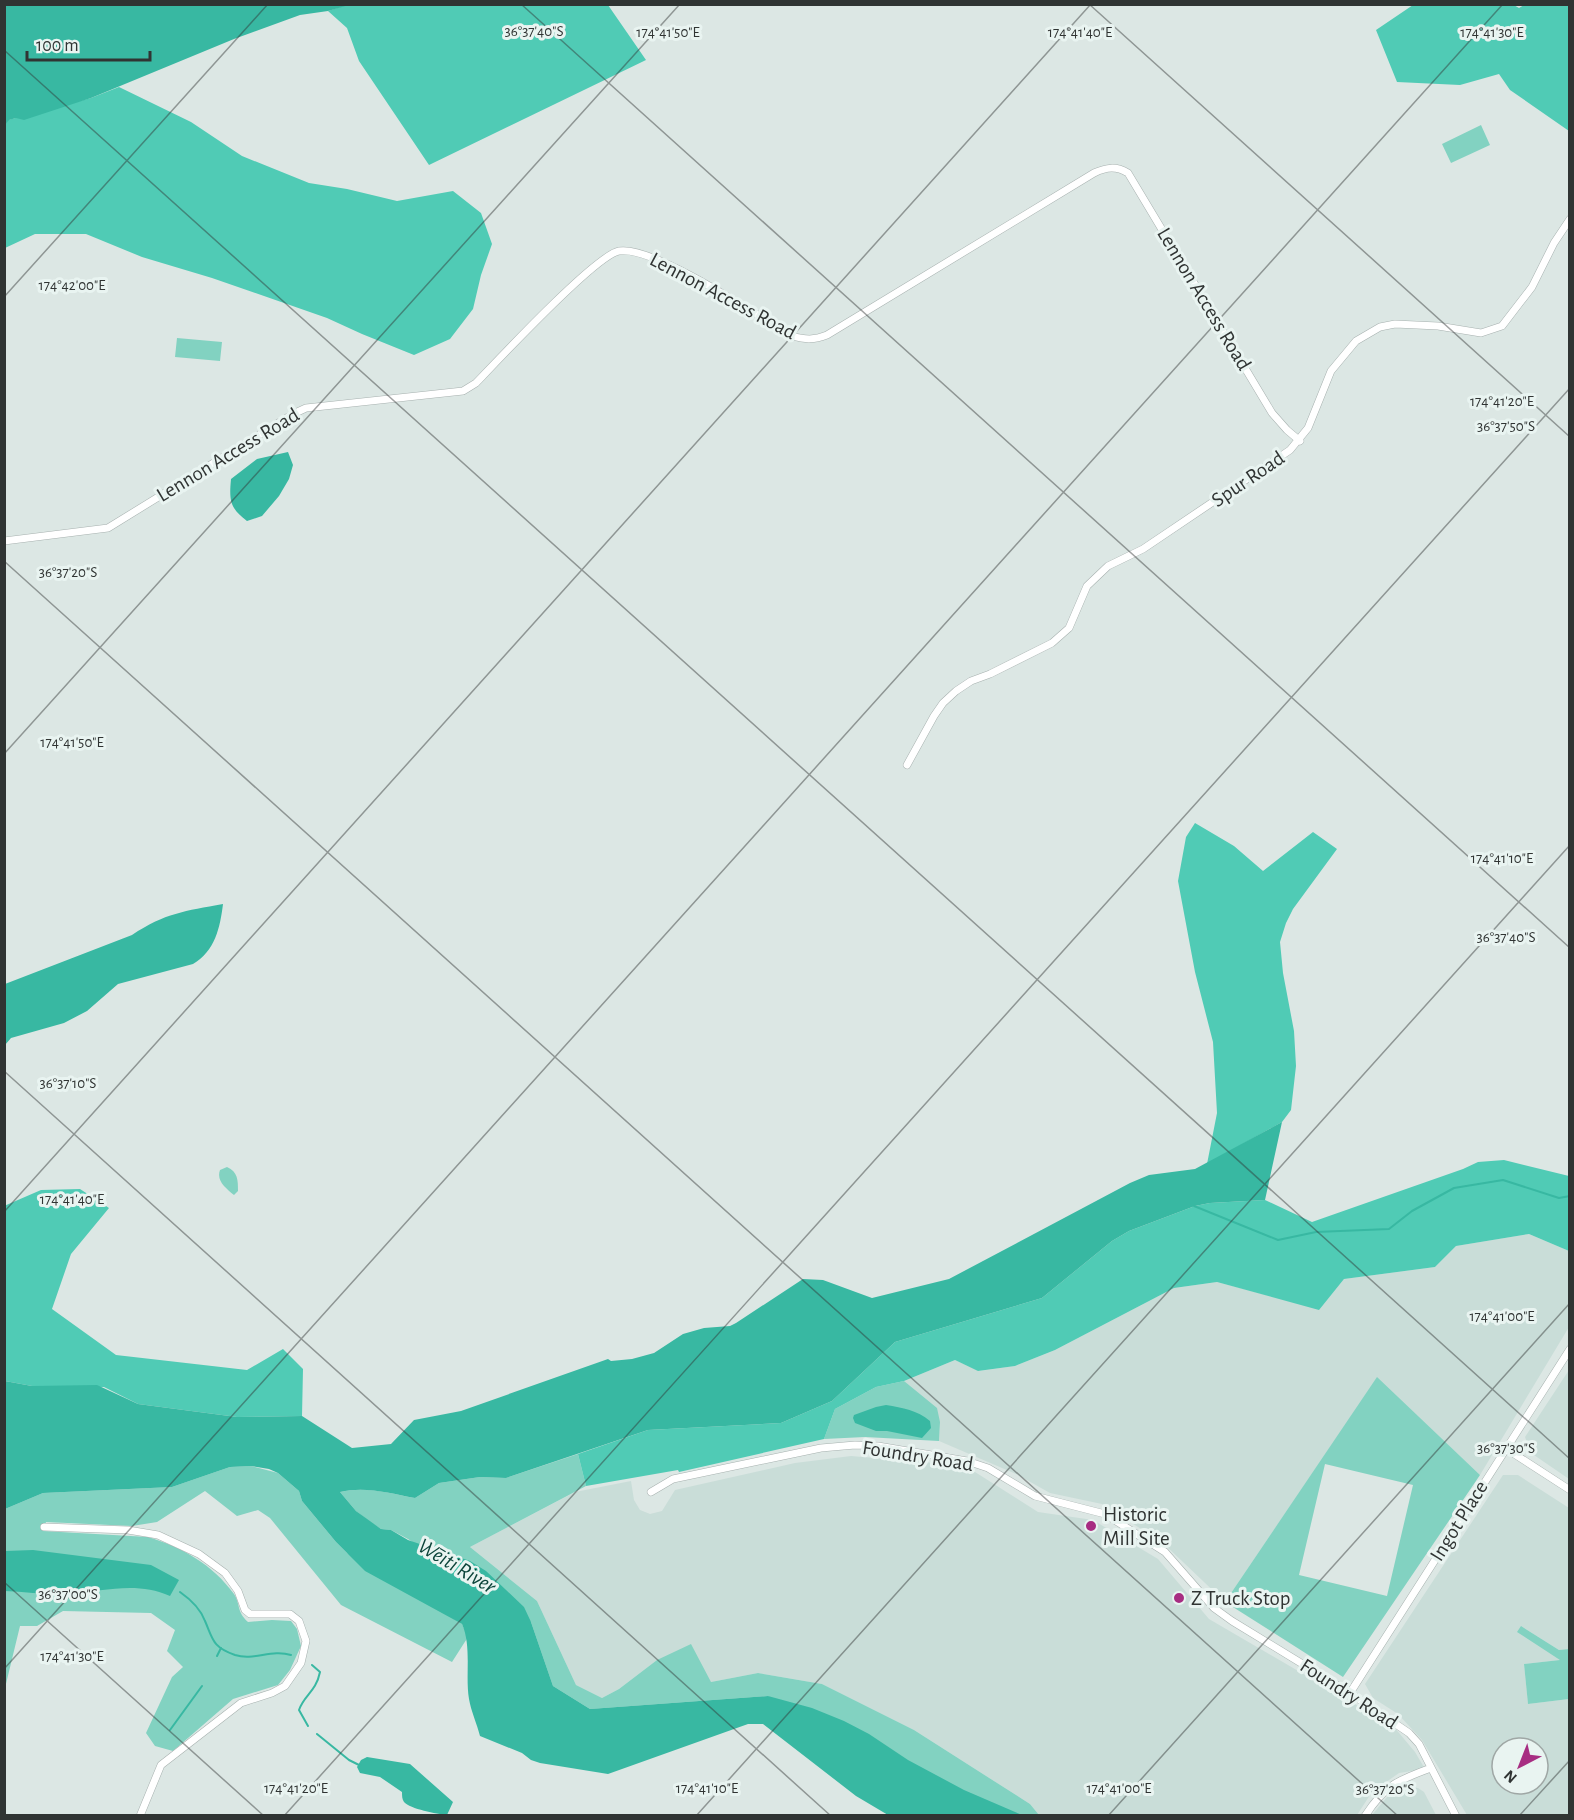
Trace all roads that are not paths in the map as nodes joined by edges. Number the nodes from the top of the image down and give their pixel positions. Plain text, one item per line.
1 (1569, 219) edge
2 (1300, 441) junction
3 (4, 541) edge
4 (907, 765) dead end
5 (1569, 1349) edge
6 (1505, 1448) junction
7 (1569, 1490) edge
8 (651, 1492) dead end
9 (44, 1527) dead end
10 (1350, 1693) junction
11 (1431, 1768) junction
12 (140, 1815) edge
13 (1365, 1815) edge
14 (1456, 1815) edge

1 - 2 street, Spur Road
2 - 3 street, Lennon Access Road
2 - 4 street, Spur Road
5 - 6 street, Ingot Place
6 - 7 street
6 - 10 street, Ingot Place
8 - 10 street, Foundry Road
9 - 12 street
10 - 11 street, Foundry Road
11 - 13 street
11 - 14 street, Foundry Road

